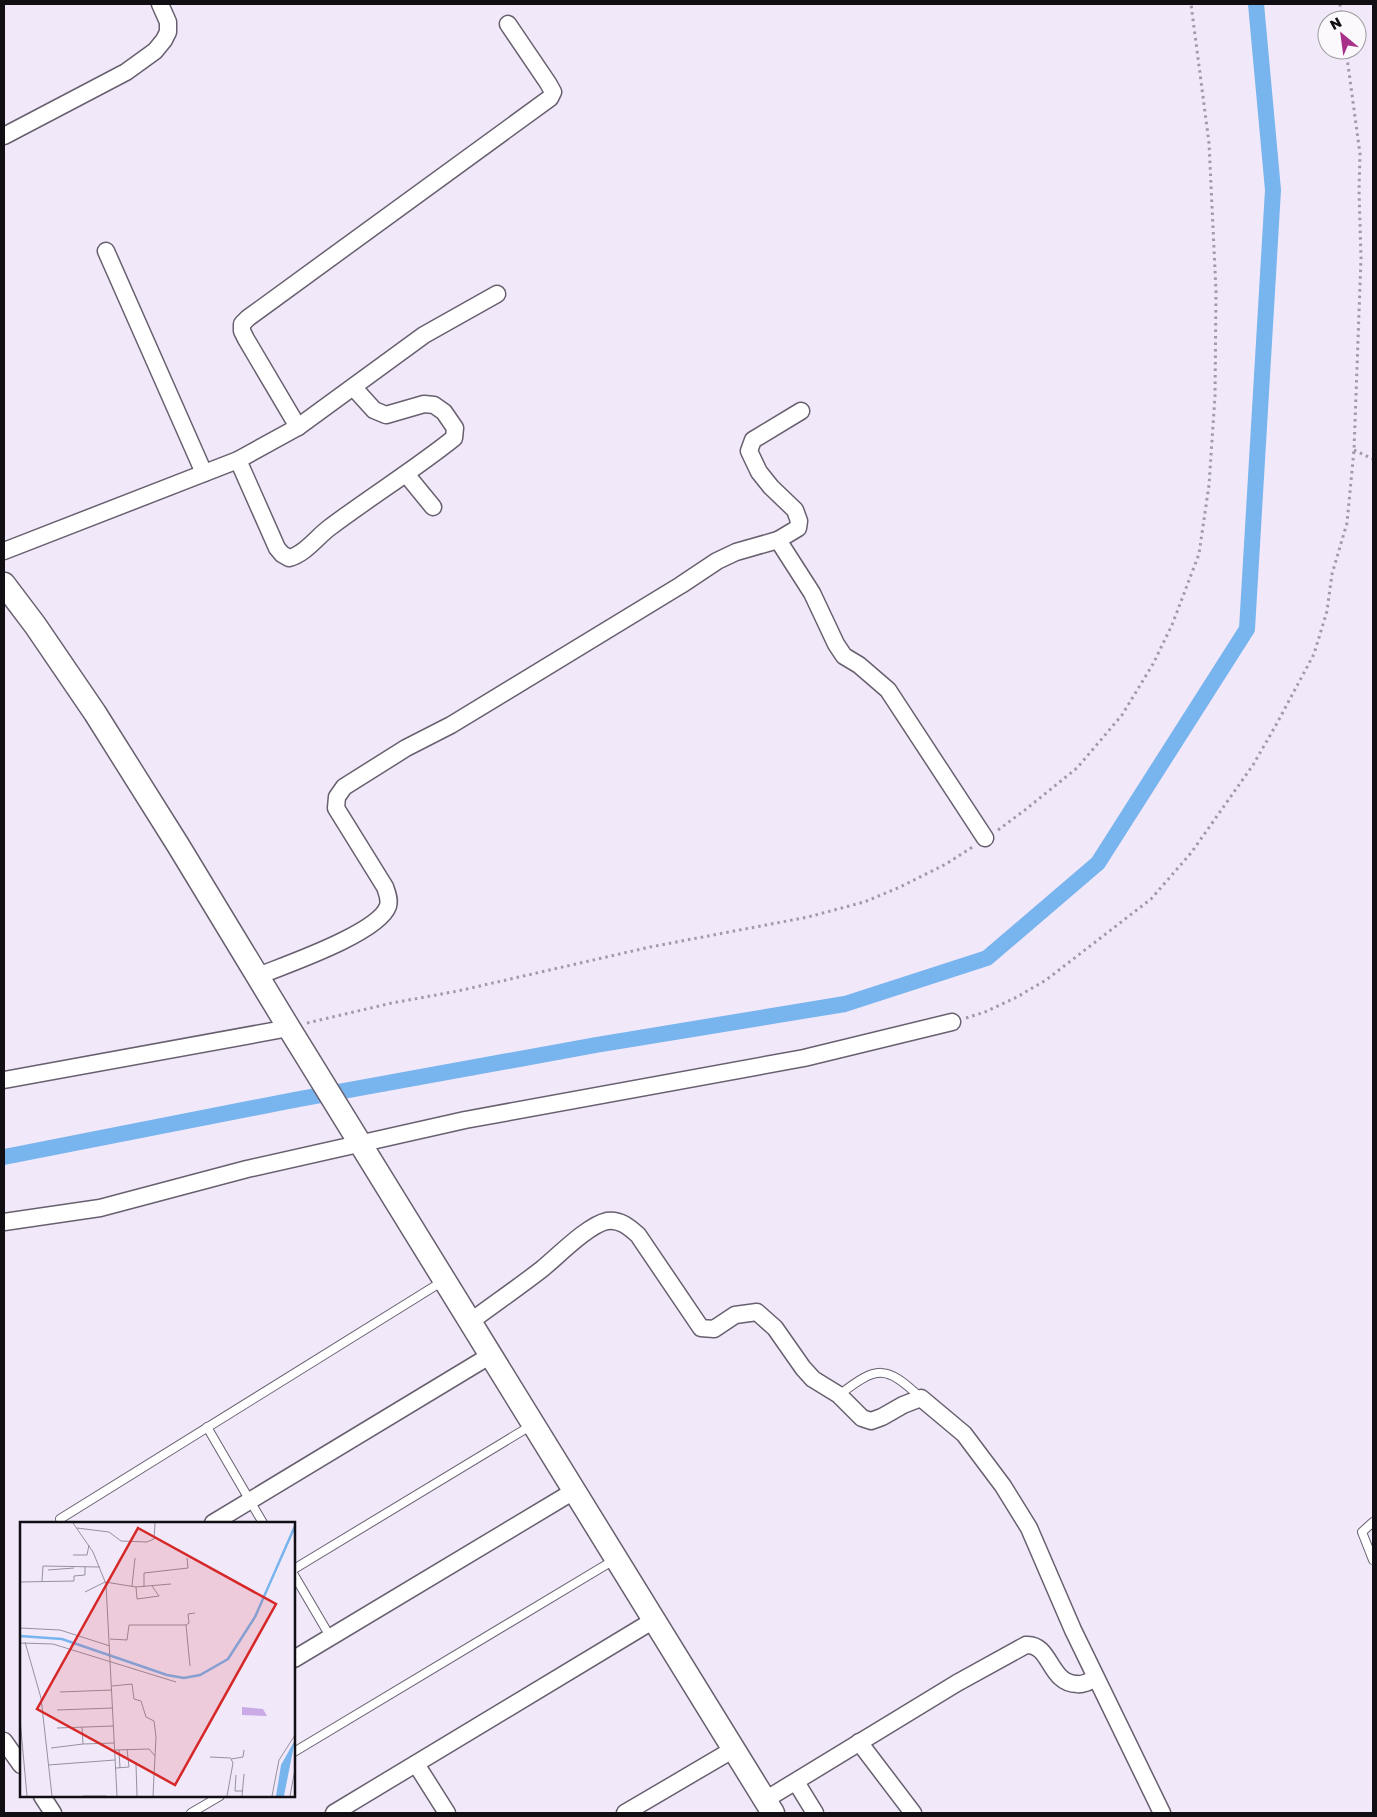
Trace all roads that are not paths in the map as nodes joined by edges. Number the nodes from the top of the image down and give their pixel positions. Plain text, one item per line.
1 (160, 4) edge
2 (508, 24) dead end
3 (4, 136) edge
4 (106, 251) dead end
5 (497, 294) dead end
6 (354, 388) junction
7 (801, 410) dead end
8 (298, 427) junction
9 (238, 460) junction
10 (204, 473) junction
11 (406, 474) junction
12 (433, 507) dead end
13 (778, 540) junction
14 (4, 551) edge
15 (4, 584) edge
16 (985, 838) road end
17 (258, 976) junction
18 (952, 1022) road end
19 (289, 1028) junction
20 (4, 1080) edge
21 (361, 1144) junction
22 (4, 1222) edge
23 (445, 1280) junction
24 (470, 1322) junction
25 (491, 1355) junction
26 (838, 1395) junction
27 (921, 1398) junction
28 (533, 1424) junction
29 (207, 1427) junction
30 (574, 1491) junction
31 (249, 1501) junction
32 (60, 1519) dead end
33 (216, 1522) edge
34 (262, 1522) edge
35 (1373, 1522) edge
36 (616, 1559) junction
37 (1373, 1560) edge
38 (295, 1568) edge
39 (295, 1577) edge
40 (654, 1620) junction
41 (330, 1638) junction
42 (295, 1658) edge
43 (1096, 1678) junction
44 (4, 1741) edge
45 (859, 1742) junction
46 (734, 1749) junction
47 (295, 1751) edge
48 (20, 1764) edge
49 (416, 1764) junction
50 (796, 1782) junction
51 (43, 1797) edge
52 (218, 1797) edge
53 (769, 1807) edge
54 (53, 1813) edge
55 (191, 1813) edge
56 (334, 1813) edge
57 (447, 1813) edge
58 (625, 1813) edge
59 (815, 1813) edge
60 (913, 1813) edge
61 (1162, 1813) edge

1 - 3 street
2 - 8 street
4 - 10 street
5 - 6 street
6 - 8 street
6 - 11 street
7 - 13 street
8 - 9 street
9 - 10 street
9 - 11 street
10 - 14 street
11 - 12 street
13 - 16 street
13 - 17 street
15 - 17 street
17 - 19 street
18 - 21 street
19 - 20 street
19 - 21 street
21 - 22 street
21 - 23 street
23 - 24 street
23 - 29 lane
24 - 25 street
24 - 26 street
25 - 28 street
25 - 31 street
26 - 27 lane
26 - 27 street
27 - 43 street
28 - 30 street
28 - 38 lane
29 - 31 lane
29 - 32 lane
30 - 36 street
30 - 41 street
31 - 33 street
31 - 34 lane
35 - 37 lane
36 - 40 street
36 - 47 lane
39 - 41 lane
40 - 46 street
40 - 49 street
41 - 42 street
43 - 45 street
43 - 61 street
44 - 48 street
45 - 50 street
45 - 60 street
46 - 53 street
46 - 58 street
49 - 56 street
49 - 57 street
50 - 53 street
50 - 59 street
51 - 54 street
52 - 55 lane

